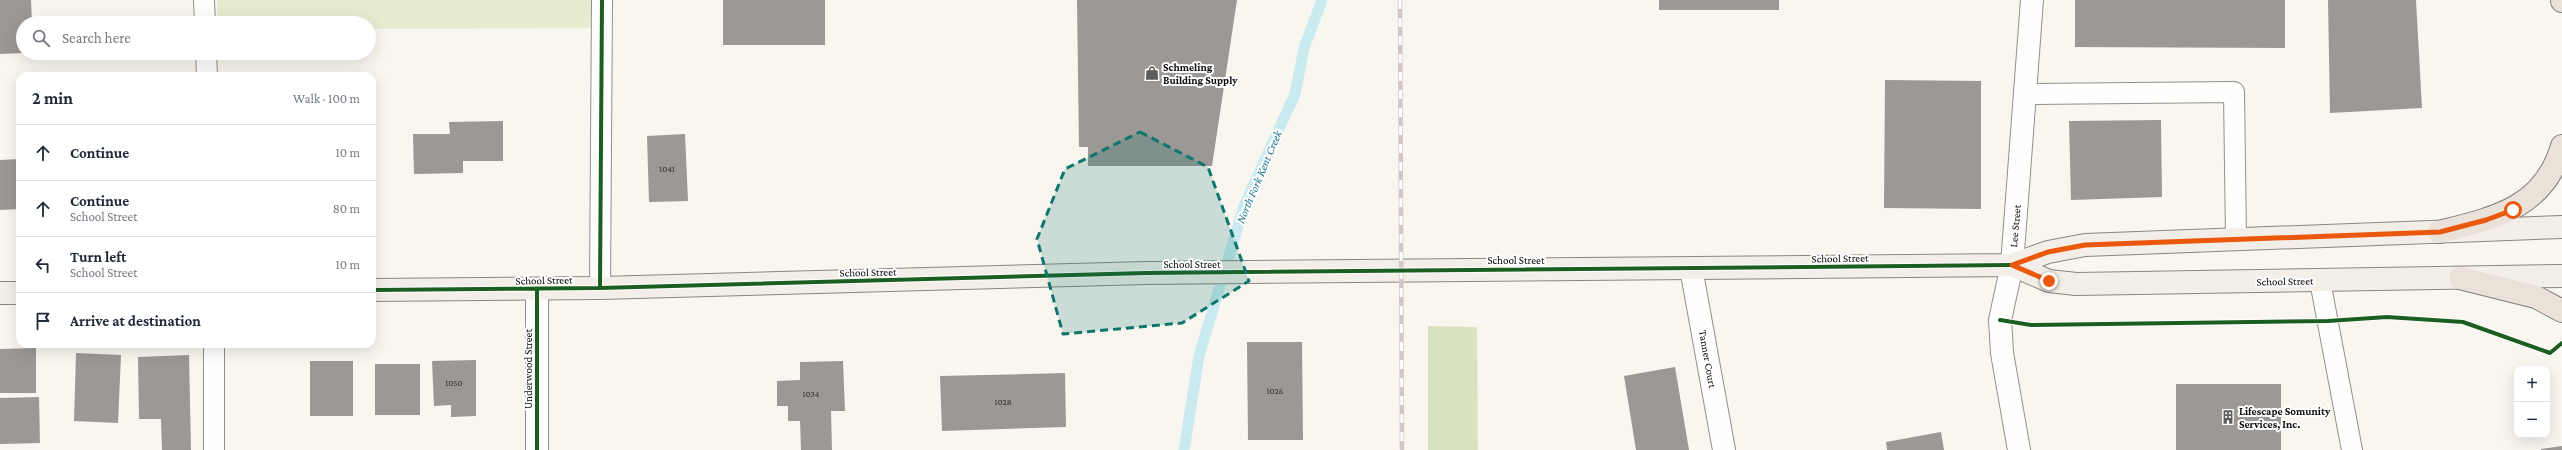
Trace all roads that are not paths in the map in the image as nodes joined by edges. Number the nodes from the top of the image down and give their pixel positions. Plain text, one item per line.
1 (204, 0) edge
2 (602, 0) edge
3 (2032, 0) edge
4 (205, 16) edge
5 (206, 60) edge
6 (206, 72) edge
7 (2025, 94) junction
8 (2562, 146) edge
9 (2562, 227) edge
10 (2440, 232) junction
11 (2236, 239) junction
12 (2012, 265) junction
13 (1691, 268) junction
14 (2562, 276) edge
15 (2460, 278) junction
16 (2320, 281) junction
17 (600, 288) junction
18 (537, 289) junction
19 (376, 290) edge
20 (0, 293) edge
21 (16, 293) edge
22 (2562, 311) edge
23 (214, 348) edge
24 (214, 450) edge
25 (537, 450) edge
26 (1724, 450) edge
27 (2019, 450) edge
28 (2352, 450) edge

1 - 4 lane
2 - 17 lane
3 - 7 street, Lee Street
5 - 6 lane
7 - 11 lane
7 - 12 street, Lee Street
8 - 10 main road
9 - 10 main road, School Street
10 - 11 main road, School Street
11 - 12 main road, School Street
12 - 13 main road, School Street
12 - 16 main road, School Street
12 - 27 street, Lee Street
13 - 17 main road, School Street
13 - 26 street, Tanner Court
14 - 15 main road, School Street
15 - 16 main road, School Street
15 - 22 main road
16 - 28 lane
17 - 18 main road, School Street
18 - 19 main road, School Street
18 - 25 street, Underwood Street
20 - 21 main road
23 - 24 lane

